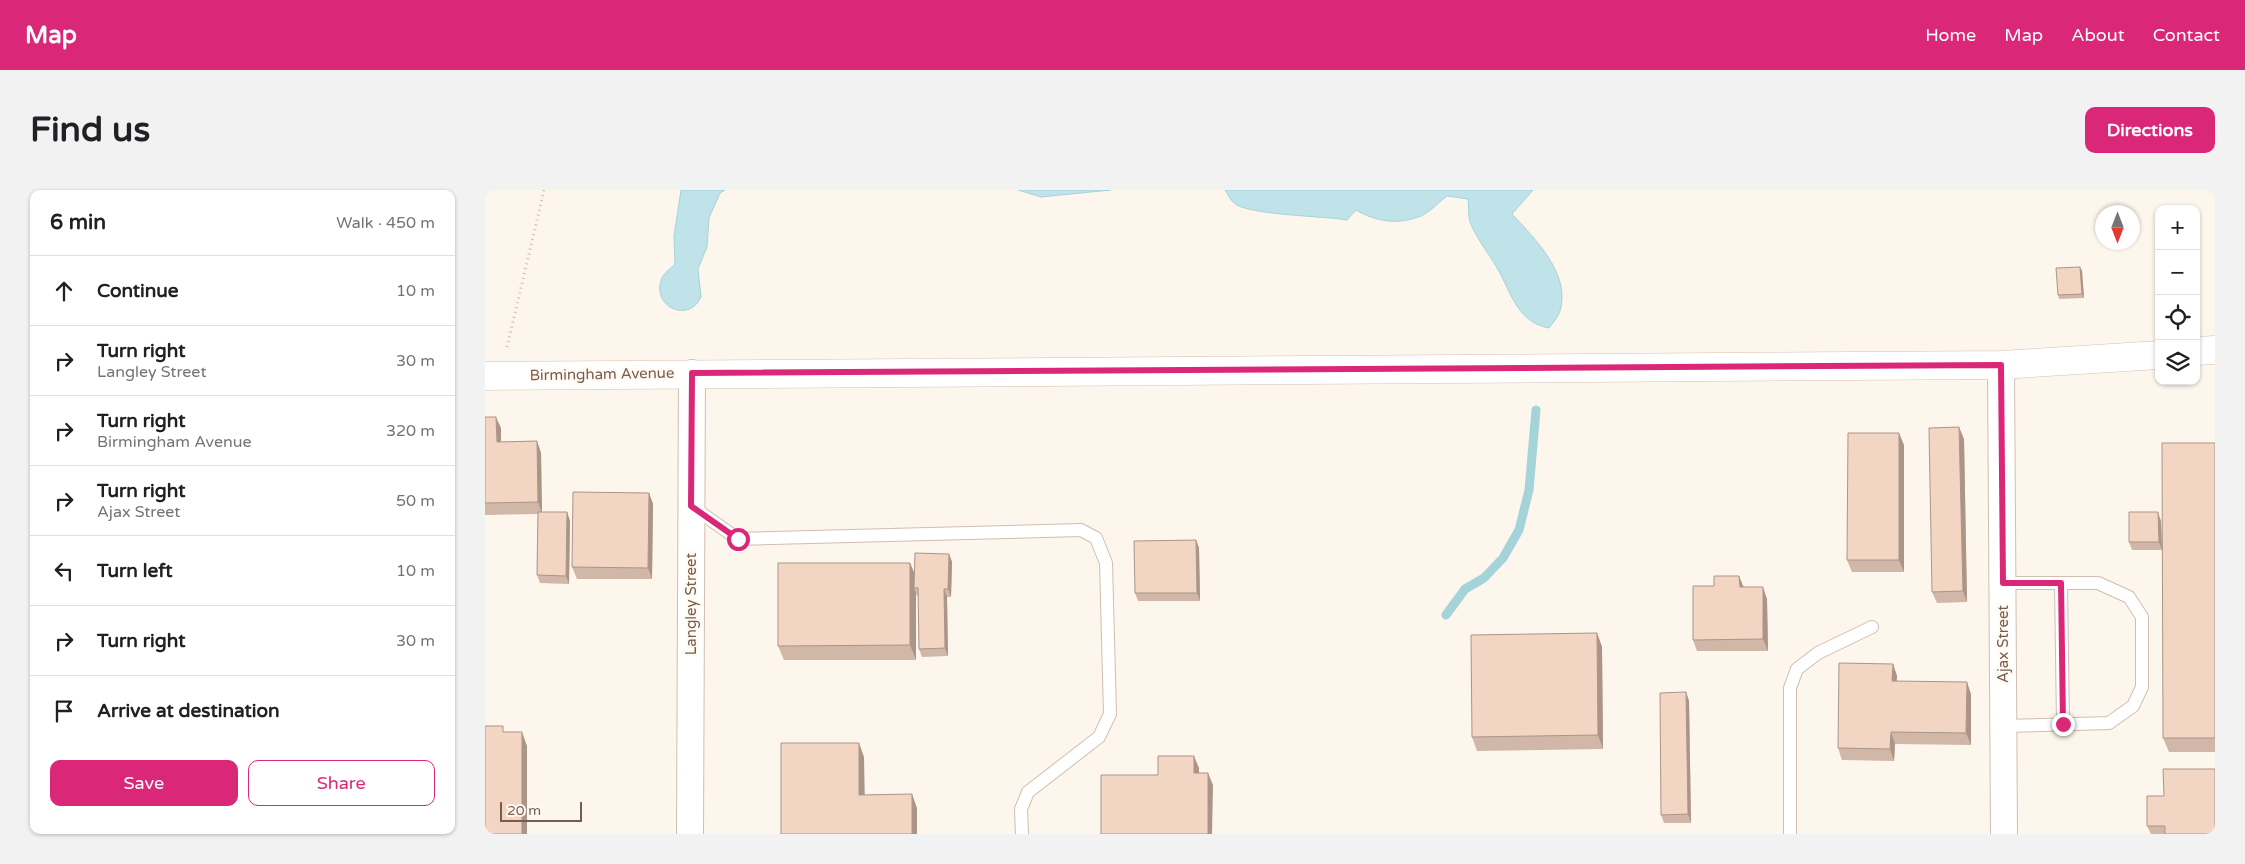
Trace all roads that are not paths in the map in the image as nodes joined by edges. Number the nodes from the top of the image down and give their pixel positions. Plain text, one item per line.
1 (2215, 350) edge
2 (2200, 352) edge
3 (2155, 355) edge
4 (2001, 365) junction
5 (692, 373) junction
6 (485, 376) edge
7 (691, 506) junction
8 (2003, 583) junction
9 (2061, 583) junction
10 (1872, 627) dead end
11 (2063, 724) junction
12 (2004, 726) junction
13 (691, 834) edge
14 (1022, 834) edge
15 (1791, 834) edge
16 (2004, 834) edge

1 - 2 main road
3 - 4 main road, Birmingham Avenue
4 - 5 main road, Birmingham Avenue
4 - 8 street, Ajax Street
5 - 6 main road, Birmingham Avenue
5 - 7 street, Langley Street
7 - 13 street, Langley Street
7 - 14 lane
8 - 9 lane
8 - 12 street, Ajax Street
9 - 11 lane
9 - 11 lane
10 - 15 lane
11 - 12 lane
12 - 16 street, Ajax Street

